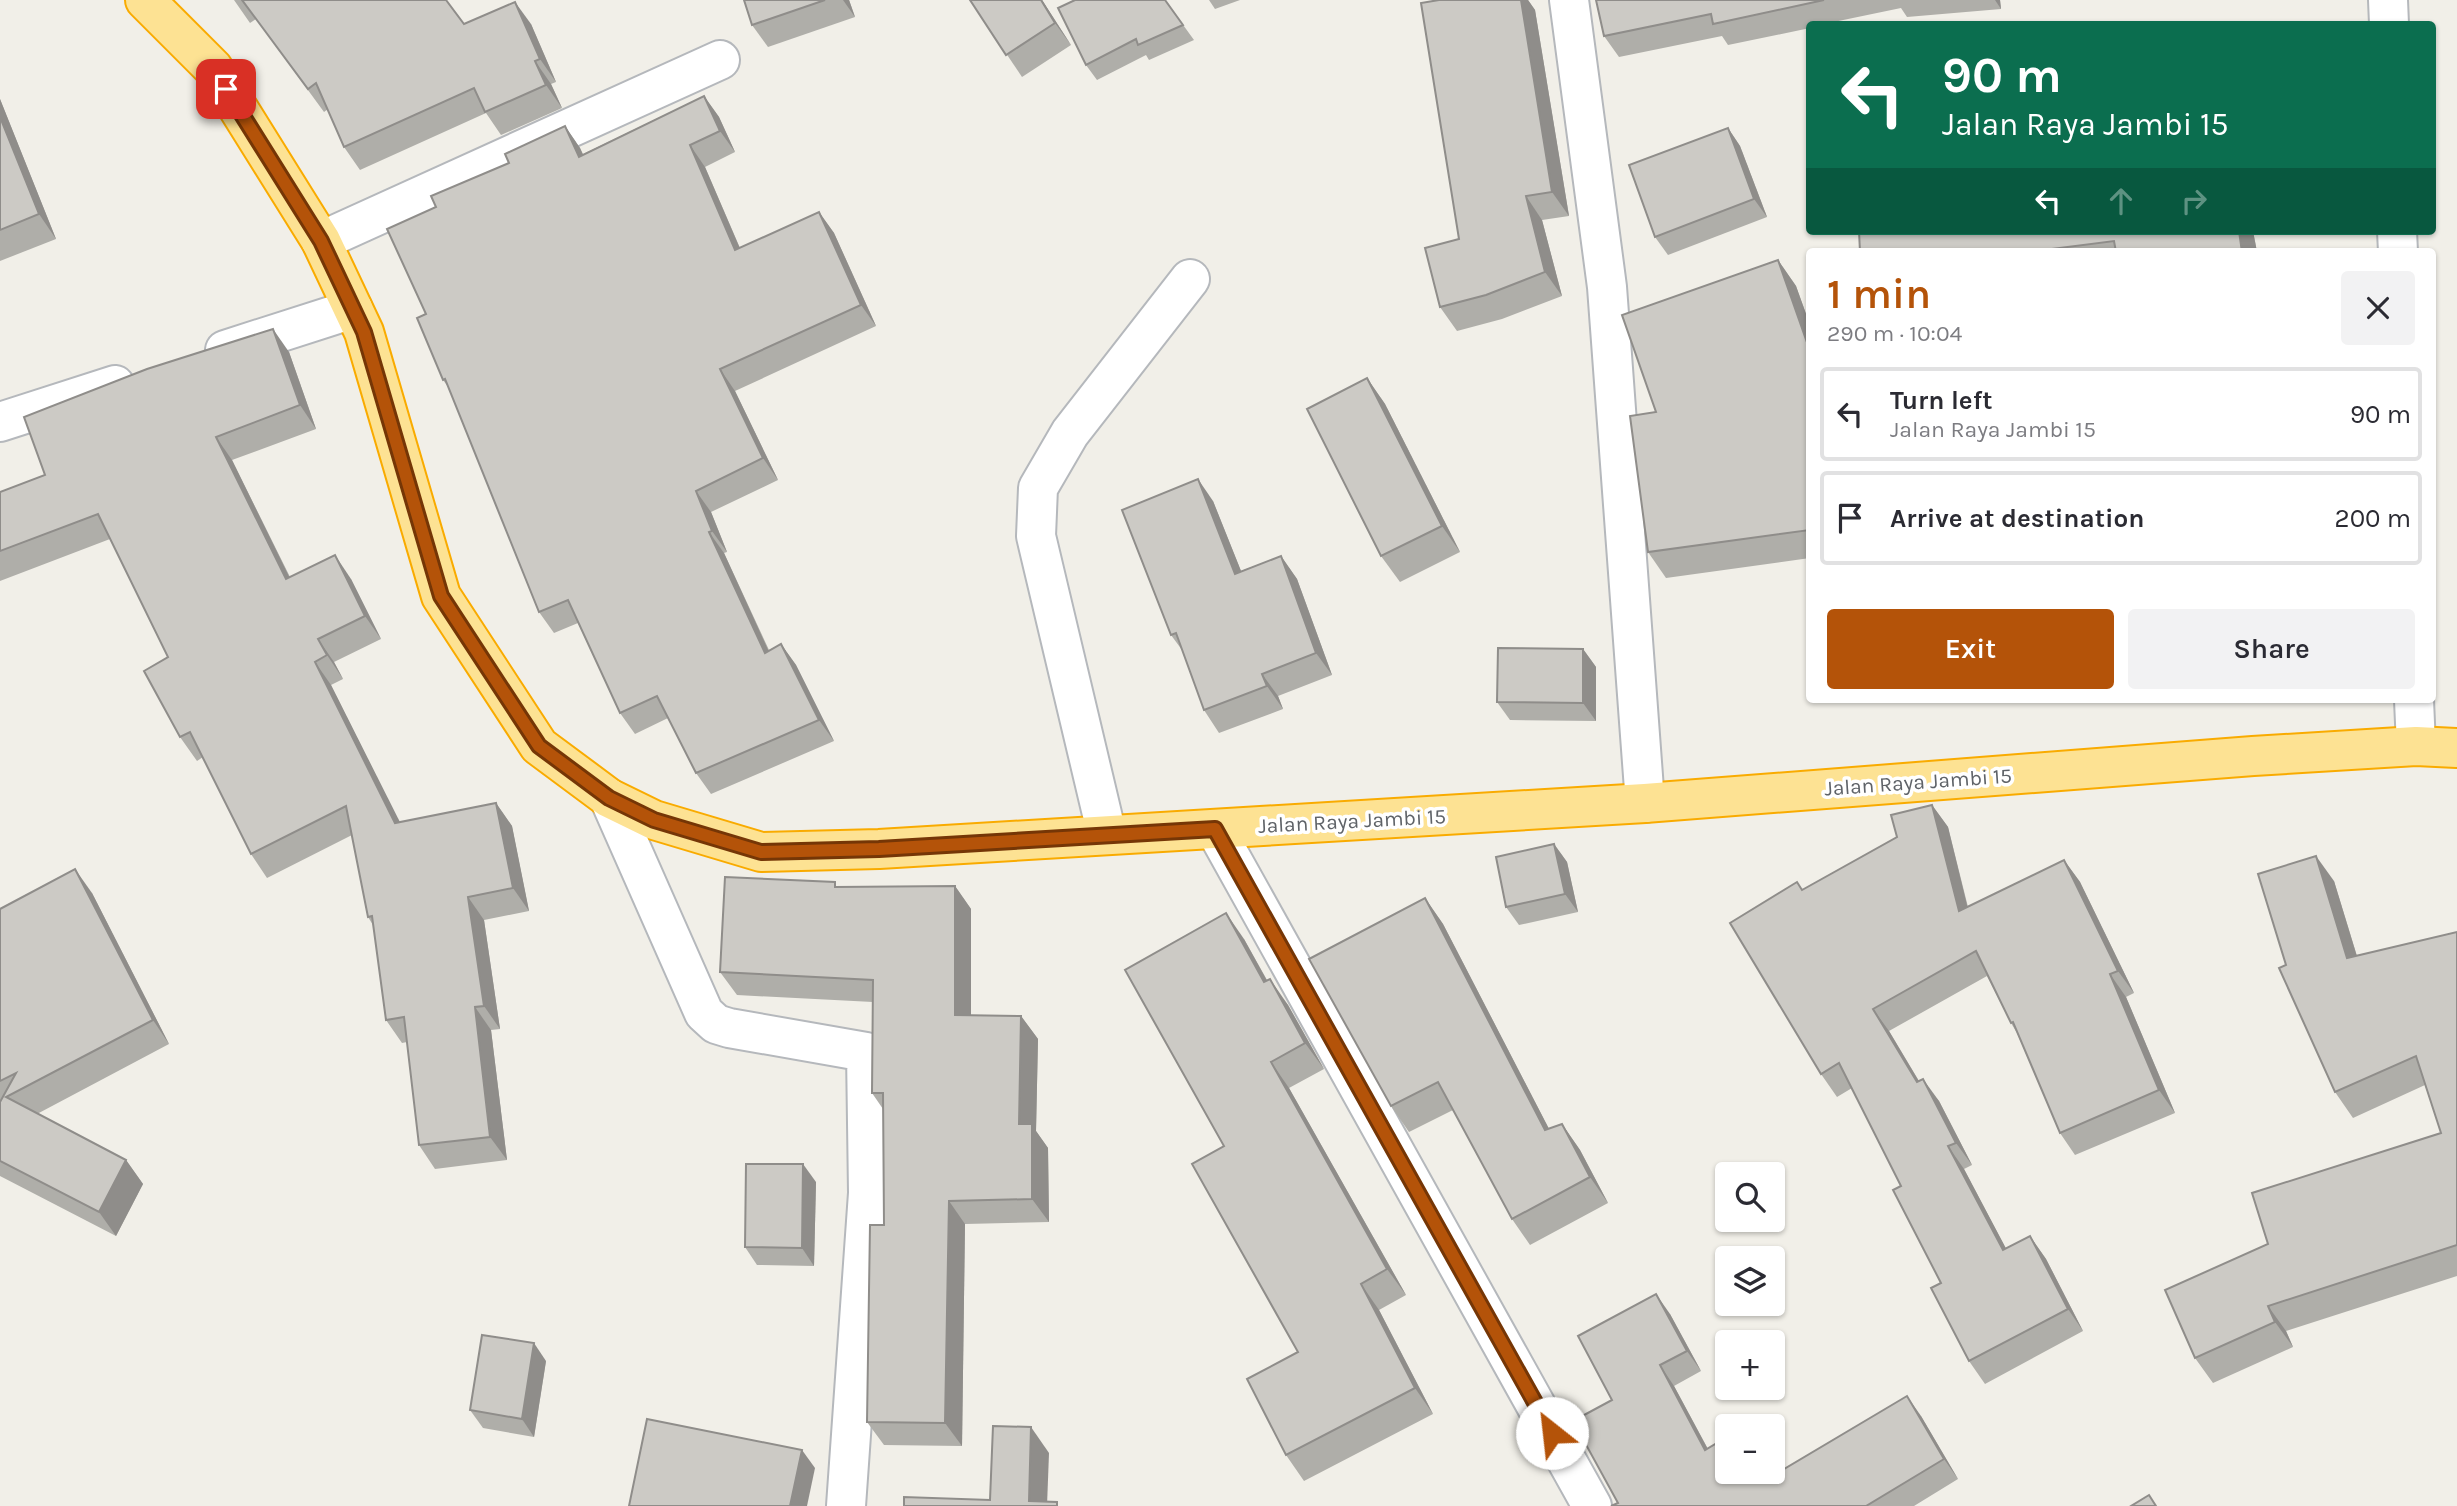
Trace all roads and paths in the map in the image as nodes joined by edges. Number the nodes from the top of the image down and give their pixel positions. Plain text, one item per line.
1 (145, 0) edge
2 (1569, 0) edge
3 (2388, 0) edge
4 (2389, 21) edge
5 (720, 60) dead end
6 (321, 241) junction
7 (1190, 279) dead end
8 (353, 309) junction
9 (196, 359) edge
10 (144, 376) edge
11 (0, 422) edge
12 (2414, 703) edge
13 (2416, 746) junction
14 (2457, 748) edge
15 (609, 798) junction
16 (1645, 803) junction
17 (1215, 829) junction
18 (1107, 835) junction
19 (846, 1506) edge
20 (1592, 1506) edge

1 - 6 highway, Jalan Raya Jambi 15
2 - 16 street
3 - 4 street
5 - 6 street
6 - 8 highway, Jalan Raya Jambi 15
7 - 18 street
8 - 9 street
8 - 15 highway, Jalan Raya Jambi 15
10 - 11 street
12 - 13 street
13 - 14 highway, Jalan Raya Jambi 15
13 - 16 highway, Jalan Raya Jambi 15
15 - 18 highway, Jalan Raya Jambi 15
15 - 19 street
16 - 17 highway, Jalan Raya Jambi 15
17 - 18 highway, Jalan Raya Jambi 15
17 - 20 street

